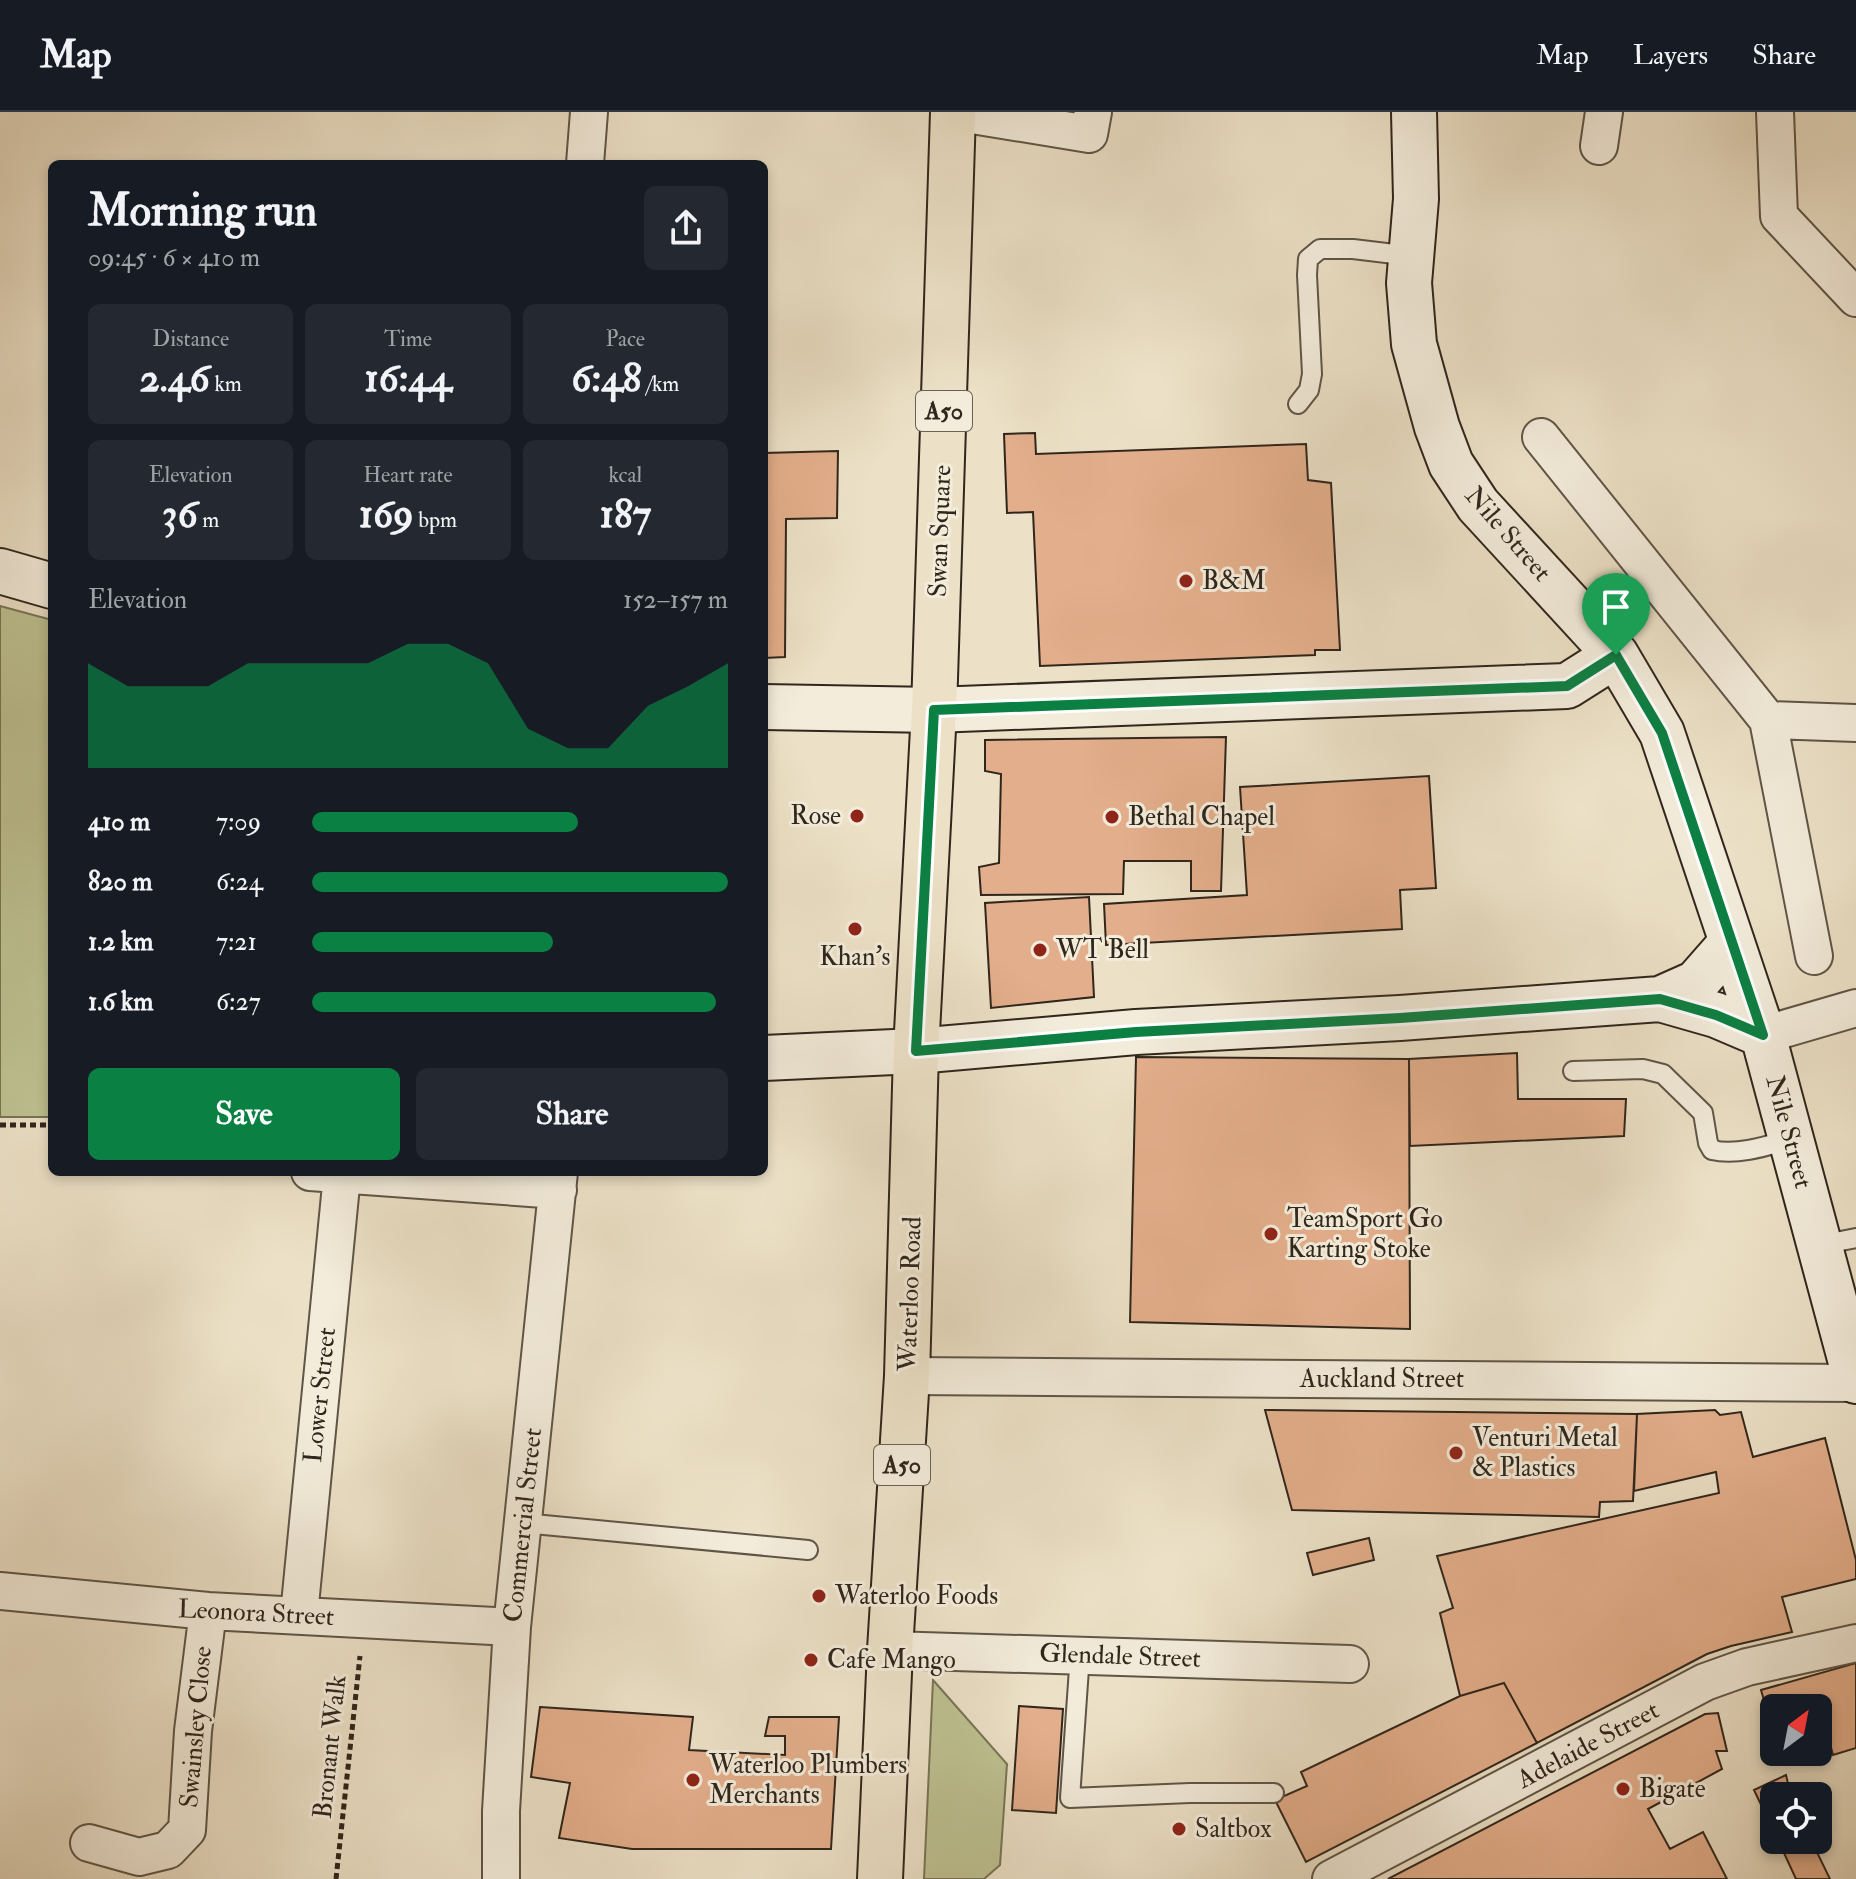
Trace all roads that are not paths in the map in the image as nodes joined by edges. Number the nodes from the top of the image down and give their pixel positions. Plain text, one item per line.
1 (589, 112) edge
2 (953, 112) edge
3 (1414, 112) edge
4 (1775, 112) edge
5 (1091, 123) edge
6 (585, 160) edge
7 (1411, 256) junction
8 (1856, 298) edge
9 (1298, 404) dead end
10 (1541, 437) dead end
11 (0, 571) edge
12 (48, 585) edge
13 (1616, 655) junction
14 (768, 707) edge
15 (934, 710) junction
16 (1768, 720) junction
17 (1856, 723) edge
18 (1732, 942) junction
19 (1814, 956) dead end
20 (1660, 999) junction
21 (1856, 1008) edge
22 (1763, 1035) junction
23 (916, 1051) junction
24 (768, 1058) edge
25 (1573, 1071) dead end
26 (1791, 1139) junction
27 (326, 1176) edge
28 (393, 1176) edge
29 (559, 1181) edge
30 (1838, 1241) edge
31 (907, 1376) junction
32 (1856, 1382) edge
33 (523, 1523) junction
34 (808, 1550) dead end
35 (0, 1591) edge
36 (208, 1611) junction
37 (299, 1615) junction
38 (512, 1627) junction
39 (1856, 1643) edge
40 (890, 1650) junction
41 (1080, 1654) junction
42 (1350, 1664) dead end
43 (1274, 1793) dead end
44 (89, 1843) dead end
45 (501, 1879) edge
46 (880, 1879) edge
47 (1331, 1879) edge

1 - 6 street
2 - 5 street
2 - 15 main road, Swan Square / A50
3 - 7 main road, Nile Street
4 - 8 street
7 - 9 lane
7 - 13 main road, Nile Street
10 - 16 street
11 - 12 main road
13 - 15 main road
13 - 18 main road, Nile Street
14 - 15 main road
15 - 23 main road, Waterloo Road / A50
16 - 17 street
16 - 19 street
18 - 20 main road
18 - 22 main road, Nile Street
20 - 22 main road
20 - 23 main road
21 - 22 street
22 - 26 main road, Nile Street
23 - 24 main road
23 - 31 main road, Waterloo Road / A50
25 - 26 lane
26 - 30 main road, Nile Street
27 - 37 street, Lower Street
28 - 29 street
29 - 33 street, Commercial Street
30 - 32 main road, Nile Street
31 - 32 street, Auckland Street
31 - 40 main road, Waterloo Road / A50
33 - 34 lane
33 - 38 street, Commercial Street
35 - 36 street, Leonora Street
36 - 37 street, Leonora Street
36 - 44 street, Swainsley Close
37 - 38 street, Leonora Street
38 - 45 street, Commercial Street
39 - 47 street, Adelaide Street
40 - 41 street, Glendale Street
40 - 46 main road, Waterloo Road / A50
41 - 42 street, Glendale Street
41 - 43 lane

